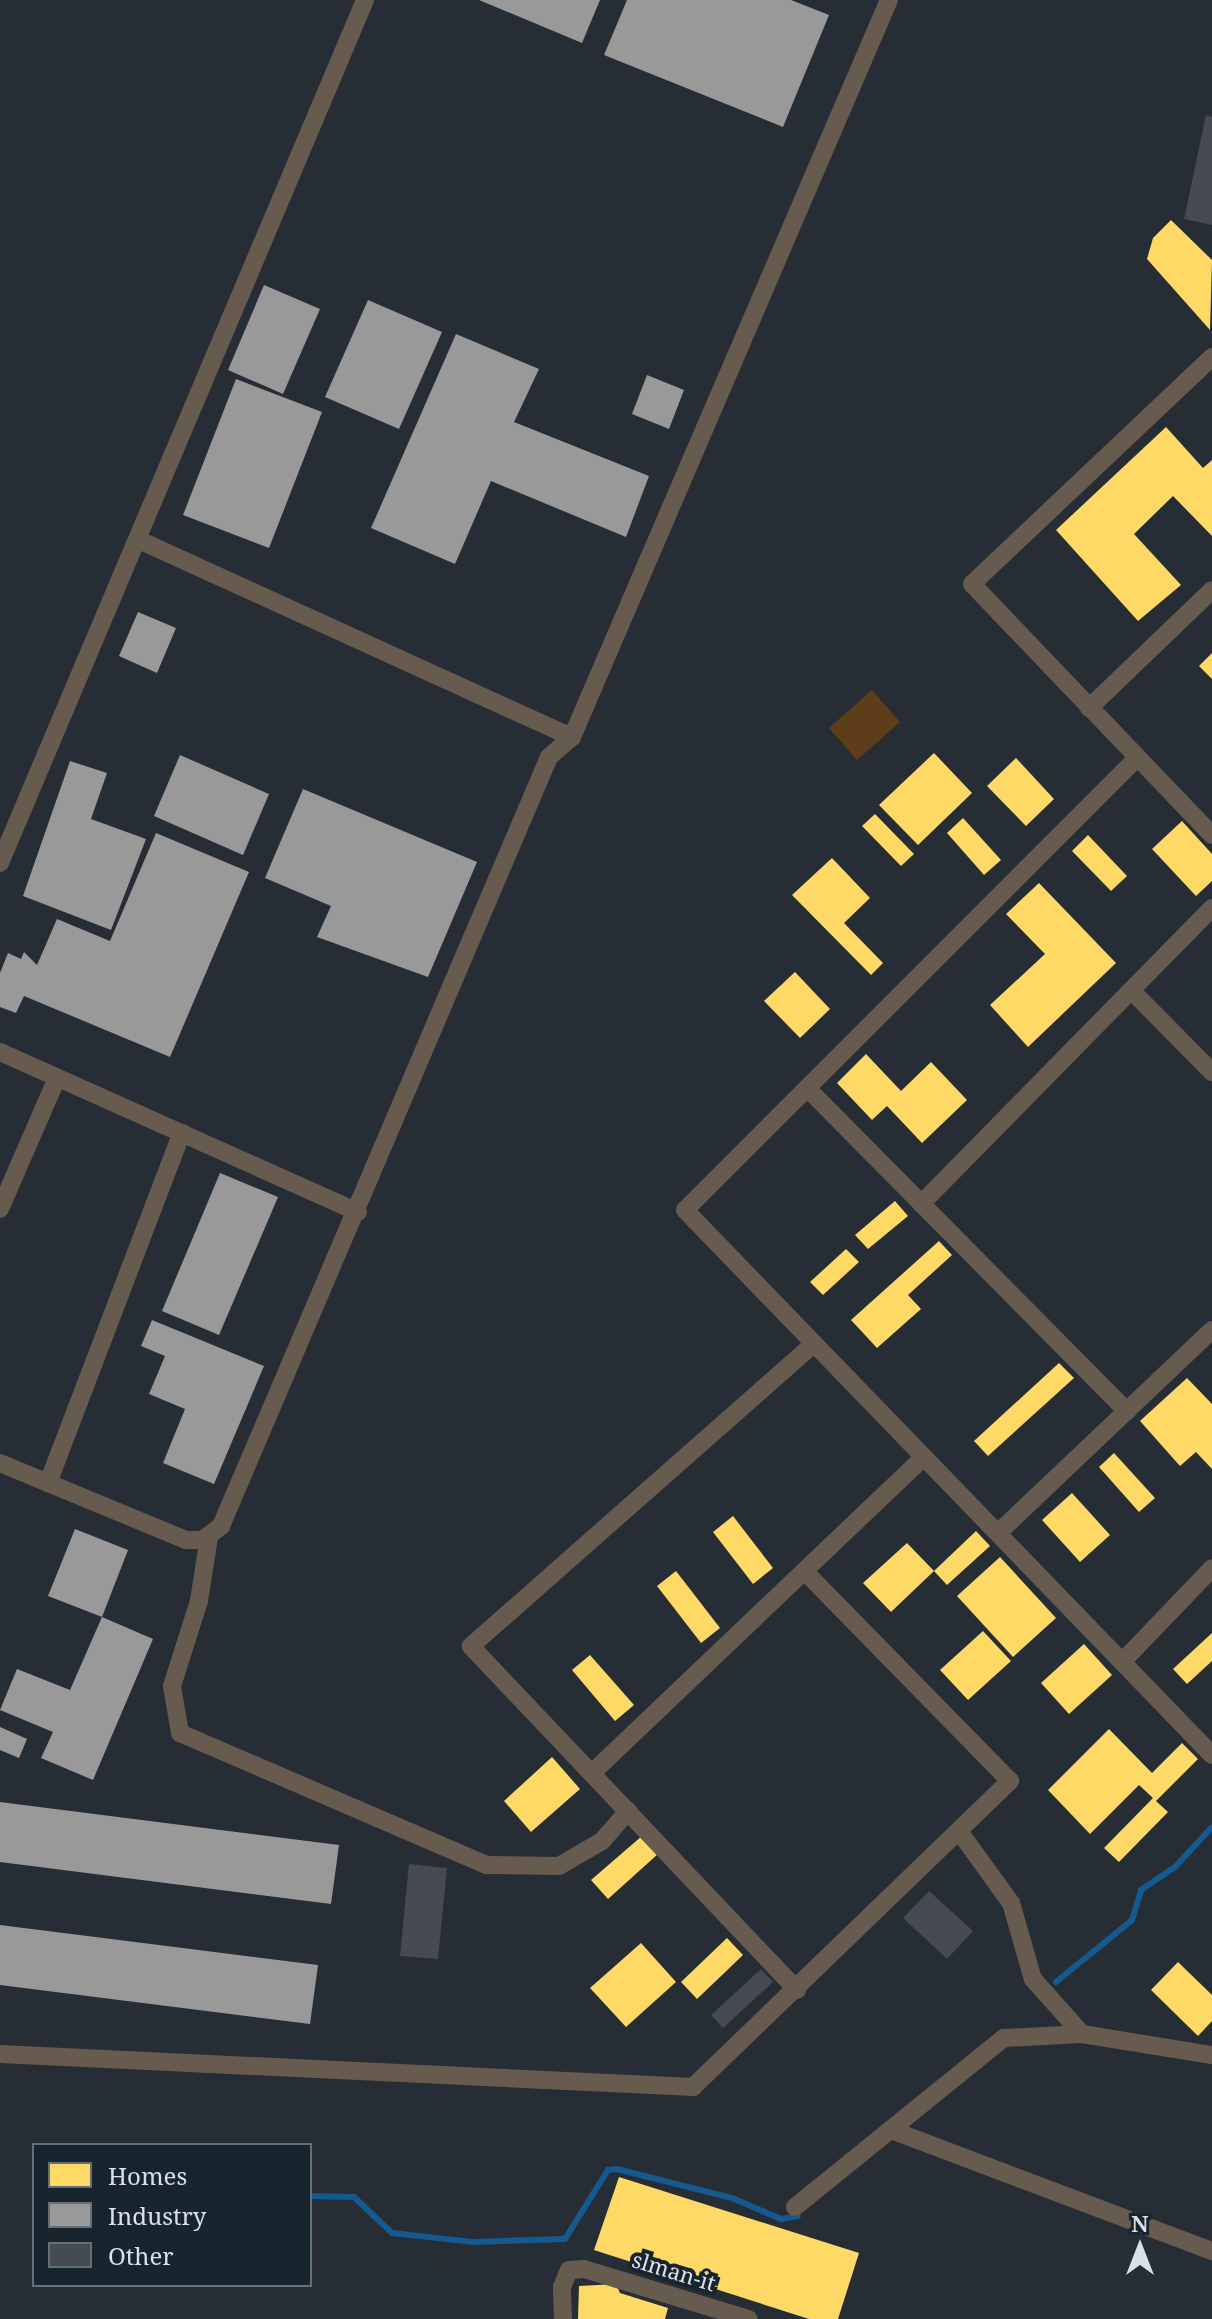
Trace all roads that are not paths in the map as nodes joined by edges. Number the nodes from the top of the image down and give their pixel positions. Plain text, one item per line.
1 (365, 0) edge
2 (889, 0) edge
3 (1212, 357) edge
4 (139, 540) junction
5 (1212, 590) edge
6 (1089, 708) junction
7 (572, 737) junction
8 (1137, 758) junction
9 (1212, 835) edge
10 (0, 863) edge
11 (1212, 908) edge
12 (1132, 991) junction
13 (0, 1052) edge
14 (1212, 1072) edge
15 (57, 1078) junction
16 (807, 1088) junction
17 (182, 1133) junction
18 (921, 1204) junction
19 (0, 1209) edge
20 (358, 1212) junction
21 (1212, 1330) edge
22 (814, 1344) junction
23 (1127, 1411) junction
24 (924, 1457) junction
25 (0, 1463) edge
26 (48, 1483) junction
27 (998, 1533) junction
28 (209, 1537) junction
29 (1212, 1568) edge
30 (804, 1571) junction
31 (1122, 1662) junction
32 (1212, 1755) edge
33 (592, 1773) junction
34 (628, 1811) junction
35 (959, 1831) junction
36 (797, 1990) junction
37 (1082, 2034) junction
38 (0, 2054) edge
39 (1212, 2055) edge
40 (894, 2131) junction
41 (795, 2207) dead end
42 (1212, 2251) edge
43 (563, 2319) edge
44 (749, 2319) edge

1 - 4 street
2 - 7 street
3 - 6 street
4 - 7 street
4 - 10 street
5 - 6 street
6 - 8 street
7 - 20 street
8 - 9 street
8 - 16 street
11 - 12 street
12 - 14 street
12 - 18 street
13 - 15 street
15 - 17 street
15 - 19 street
16 - 18 street
16 - 22 street
17 - 20 street
17 - 26 street
18 - 23 street
20 - 28 street
21 - 23 street
22 - 24 street
22 - 33 street
23 - 27 street
24 - 27 street
24 - 30 street
25 - 26 street
26 - 28 street
27 - 31 street
28 - 34 street
29 - 31 street
30 - 33 street
30 - 35 street
31 - 32 street
33 - 34 street
34 - 36 street
35 - 36 street
35 - 37 street
36 - 38 street
37 - 39 street
37 - 40 street
40 - 41 street
40 - 42 street
43 - 44 street, slman-it

